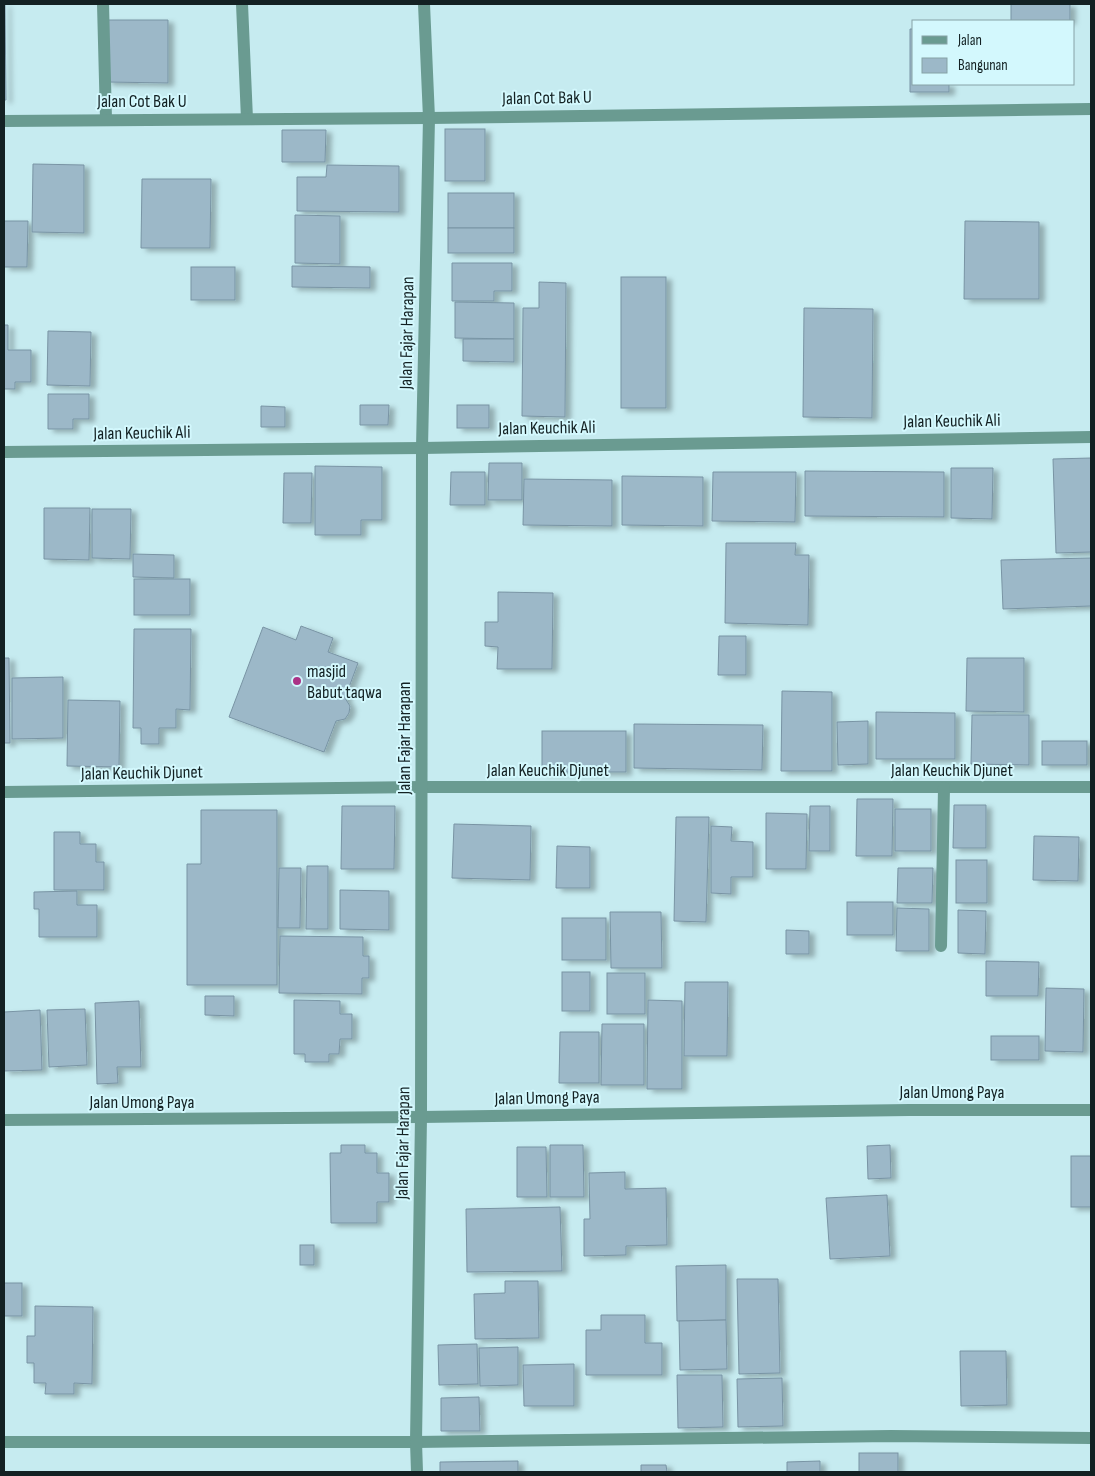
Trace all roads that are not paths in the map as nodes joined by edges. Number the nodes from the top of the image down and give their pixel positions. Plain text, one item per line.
1 (103, 4) edge
2 (242, 4) edge
3 (424, 4) edge
4 (1091, 109) edge
5 (430, 118) junction
6 (106, 119) junction
7 (247, 119) junction
8 (4, 120) edge
9 (1091, 437) edge
10 (422, 448) junction
11 (4, 452) edge
12 (422, 787) junction
13 (1091, 787) edge
14 (944, 788) junction
15 (4, 792) edge
16 (941, 946) dead end
17 (1091, 1110) edge
18 (421, 1117) junction
19 (4, 1120) edge
20 (1091, 1438) edge
21 (4, 1442) edge
22 (416, 1442) junction
23 (417, 1472) edge

1 - 6 street
2 - 7 street
3 - 5 street, Jalan Fajar Harapan
4 - 5 street, Jalan Cot Bak U
5 - 7 street, Jalan Cot Bak U
5 - 10 street, Jalan Fajar Harapan
6 - 7 street, Jalan Cot Bak U
6 - 8 street, Jalan Cot Bak U
9 - 10 street, Jalan Keuchik Ali
10 - 11 street, Jalan Keuchik Ali
10 - 12 street, Jalan Fajar Harapan
12 - 14 street, Jalan Keuchik Djunet
12 - 15 street, Jalan Keuchik Djunet
12 - 18 street, Jalan Fajar Harapan
13 - 14 street, Jalan Keuchik Djunet
14 - 16 street
17 - 18 street, Jalan Umong Paya
18 - 19 street, Jalan Umong Paya
18 - 22 street, Jalan Fajar Harapan
20 - 22 street
21 - 22 street
22 - 23 street, Jalan Fajar Harapan

